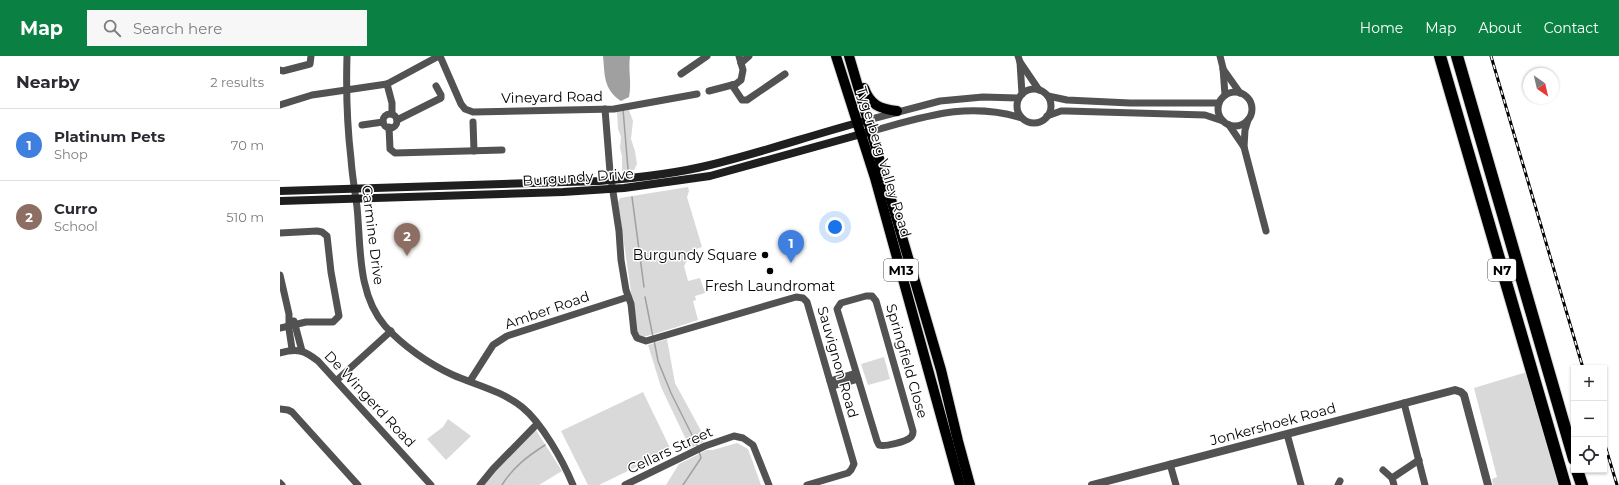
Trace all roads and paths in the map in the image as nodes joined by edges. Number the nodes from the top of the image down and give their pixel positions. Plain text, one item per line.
1 (310, 56) edge
2 (346, 56) edge
3 (439, 56) edge
4 (707, 56) edge
5 (749, 56) edge
6 (836, 56) edge
7 (849, 56) edge
8 (852, 56) edge
9 (1220, 56) edge
10 (1440, 56) edge
11 (1457, 56) edge
12 (740, 59) edge
13 (1019, 59) edge
14 (1223, 68) junction
15 (280, 70) edge
16 (681, 74) dead end
17 (785, 74) dead end
18 (385, 84) junction
19 (732, 85) junction
20 (436, 86) dead end
21 (1039, 90) junction
22 (347, 91) junction
23 (709, 91) dead end
24 (1240, 93) junction
25 (698, 94) dead end
26 (1020, 96) junction
27 (1048, 96) junction
28 (1225, 96) junction
29 (1219, 103) junction
30 (280, 105) edge
31 (605, 109) junction
32 (897, 111) junction
33 (389, 114) junction
34 (1048, 116) junction
35 (1022, 118) junction
36 (397, 120) junction
37 (1248, 120) junction
38 (863, 121) junction
39 (473, 122) dead end
40 (1226, 123) junction
41 (386, 124) junction
42 (362, 125) dead end
43 (867, 133) junction
44 (1244, 147) junction
45 (502, 150) dead end
46 (474, 151) junction
47 (611, 180) junction
48 (478, 184) junction
49 (354, 188) junction
50 (612, 189) junction
51 (280, 191) edge
52 (478, 195) junction
53 (356, 198) junction
54 (280, 201) edge
55 (1266, 231) dead end
56 (280, 233) edge
57 (280, 275) edge
58 (628, 297) junction
59 (292, 325) junction
60 (280, 328) edge
61 (391, 331) junction
62 (292, 349) junction
63 (302, 351) junction
64 (280, 353) edge
65 (857, 376) junction
66 (337, 380) junction
67 (470, 382) junction
68 (831, 383) junction
69 (1404, 403) junction
70 (280, 409) edge
71 (537, 424) junction
72 (1287, 434) junction
73 (1571, 449) edge
74 (1419, 460) junction
75 (1170, 464) junction
76 (1383, 470) dead end
77 (1578, 473) edge
78 (1393, 482) edge
79 (819, 483) edge
80 (1109, 483) edge
81 (358, 485) edge
82 (431, 485) edge
83 (480, 485) edge
84 (573, 485) edge
85 (625, 485) edge
86 (769, 485) edge
87 (807, 485) edge
88 (960, 485) edge
89 (970, 485) edge
90 (1092, 485) edge
91 (1176, 485) edge
92 (1301, 485) edge
93 (1426, 485) edge
94 (1488, 485) edge
95 (1565, 485) edge
96 (1582, 485) edge

1 - 15 street
2 - 22 street, Carmine Drive
3 - 18 street
3 - 31 street, Vineyard Road
4 - 16 street
5 - 12 street
6 - 38 main road, Tygerberg Valley Road / M13
7 - 38 main road, Tygerberg Valley Road / M13
8 - 32 main road
9 - 14 street
10 - 95 highway, N7
11 - 73 highway, N7
12 - 19 street
13 - 21 street
13 - 26 street
14 - 24 street
14 - 28 street
17 - 19 street
18 - 22 street
18 - 33 street
19 - 23 street
20 - 36 street
21 - 26 street
21 - 27 street
22 - 30 street
22 - 49 street, Carmine Drive
24 - 28 street
24 - 37 street
25 - 31 street, Vineyard Road
26 - 32 street
26 - 35 street
27 - 29 street
27 - 34 street
28 - 29 street
29 - 40 street
31 - 47 street, Sauvignon Road
32 - 38 street
33 - 36 street
33 - 41 street
34 - 35 street
34 - 40 street
35 - 43 street
36 - 41 street
37 - 40 street
37 - 44 street
38 - 43 main road, Tygerberg Valley Road / M13
38 - 47 main road, Burgundy Drive
39 - 46 street
40 - 44 street
41 - 42 street
41 - 46 street
43 - 50 main road, Burgundy Drive
43 - 88 main road, Tygerberg Valley Road / M13
43 - 89 main road, Tygerberg Valley Road / M13
44 - 55 street
45 - 46 street
47 - 48 main road, Burgundy Drive
47 - 50 street, Sauvignon Road
48 - 49 main road, Burgundy Drive
48 - 52 street
49 - 51 main road, Burgundy Drive
49 - 53 street, Carmine Drive
50 - 52 main road, Burgundy Drive
50 - 58 street, Sauvignon Road
52 - 53 main road, Burgundy Drive
53 - 54 main road, Burgundy Drive
53 - 61 street, Carmine Drive
56 - 59 street
57 - 59 street
58 - 67 street, Amber Road
58 - 68 street, Sauvignon Road
59 - 60 street
59 - 62 street
59 - 63 street
61 - 66 street
61 - 67 street, Carmine Drive
62 - 63 street, De Wingerd Road
62 - 64 street, De Wingerd Road
63 - 66 street, De Wingerd Road
65 - 65 street, Springfield Close
65 - 68 street
66 - 82 street, De Wingerd Road
67 - 71 street, Carmine Drive
68 - 79 street, Sauvignon Road
69 - 72 street, Jonkershoek Road
69 - 74 street
69 - 94 street, Jonkershoek Road
70 - 81 street
71 - 83 street
71 - 84 street, Carmine Drive
72 - 75 street, Jonkershoek Road
72 - 92 street
74 - 78 street
74 - 93 street
75 - 80 street, Jonkershoek Road
75 - 91 street
76 - 78 street
77 - 96 highway
79 - 87 street, Sauvignon Road
80 - 90 street, Jonkershoek Road
85 - 86 street, Cellars Street

